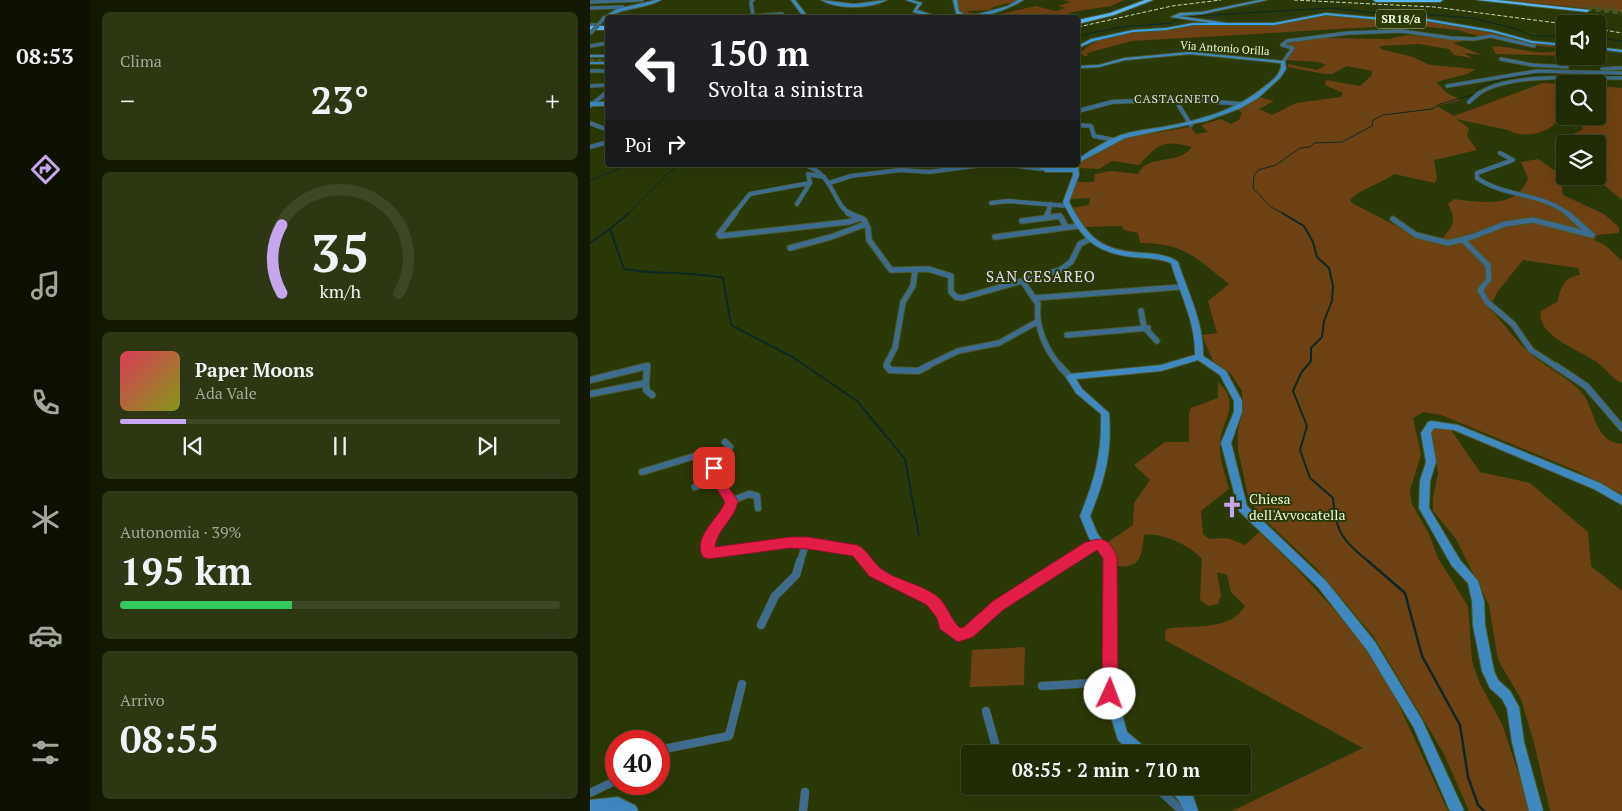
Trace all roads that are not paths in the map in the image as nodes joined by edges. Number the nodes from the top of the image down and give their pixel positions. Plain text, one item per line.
1 (642, 0) edge
2 (659, 0) edge
3 (753, 0) edge
4 (792, 0) edge
5 (823, 0) edge
6 (885, 0) edge
7 (908, 0) edge
8 (955, 0) edge
9 (1021, 0) edge
10 (1144, 0) edge
11 (1150, 0) edge
12 (1265, 0) edge
13 (1376, 0) edge
14 (1393, 0) edge
15 (1419, 0) edge
16 (1440, 0) edge
17 (1480, 0) edge
18 (1496, 0) edge
19 (607, 1) edge
20 (1503, 1) edge
21 (590, 2) edge
22 (616, 2) edge
23 (622, 7) junction
24 (590, 8) edge
25 (1587, 9) tunnel mouth
26 (782, 14) dead end
27 (610, 15) edge
28 (754, 15) edge
29 (773, 15) edge
30 (804, 15) edge
31 (929, 15) edge
32 (962, 15) edge
33 (979, 15) edge
34 (1178, 18) joint
35 (605, 19) edge
36 (1080, 20) edge
37 (1080, 21) edge
38 (1225, 24) junction
39 (598, 25) junction
40 (605, 28) edge
41 (590, 30) edge
42 (605, 44) edge
43 (1556, 44) edge
44 (590, 46) edge
45 (1080, 46) edge
46 (1534, 46) dead end
47 (1606, 49) edge
48 (1622, 50) edge
49 (590, 56) edge
50 (605, 56) edge
51 (1500, 59) dead end
52 (1283, 62) junction
53 (590, 63) edge
54 (605, 63) edge
55 (1080, 67) edge
56 (1622, 68) edge
57 (590, 71) edge
58 (605, 71) edge
59 (1583, 71) junction
60 (1622, 73) edge
61 (1586, 75) edge
62 (1556, 77) edge
63 (1606, 77) edge
64 (1622, 78) edge
65 (605, 85) edge
66 (590, 86) edge
67 (1447, 86) dead end
68 (605, 94) edge
69 (1469, 102) dead end
70 (1179, 103) junction
71 (591, 104) edge
72 (605, 104) edge
73 (1241, 104) junction
74 (1080, 110) edge
75 (590, 123) edge
76 (1080, 125) edge
77 (1191, 125) junction
78 (605, 129) edge
79 (1114, 140) junction
80 (605, 143) edge
81 (590, 147) edge
82 (1500, 153) dead end
83 (1080, 160) edge
84 (811, 167) edge
85 (967, 167) edge
86 (1039, 167) edge
87 (1075, 167) edge
88 (824, 177) junction
89 (810, 183) junction
90 (829, 183) junction
91 (991, 203) dead end
92 (796, 204) dead end
93 (1051, 204) junction
94 (1068, 206) junction
95 (861, 218) junction
96 (1046, 218) junction
97 (1393, 219) dead end
98 (1022, 221) dead end
99 (866, 224) junction
100 (1078, 226) junction
101 (1066, 227) junction
102 (995, 237) dead end
103 (1088, 240) junction
104 (1463, 240) junction
105 (790, 248) dead end
106 (915, 271) junction
107 (1023, 282) junction
108 (1181, 287) junction
109 (1034, 298) junction
110 (1141, 311) dead end
111 (1037, 322) junction
112 (1148, 328) junction
113 (1067, 335) dead end
114 (1157, 341) dead end
115 (1199, 357) junction
116 (1070, 376) junction
117 (590, 380) edge
118 (646, 383) junction
119 (590, 394) edge
120 (652, 395) dead end
121 (1622, 428) edge
122 (725, 442) dead end
123 (714, 468) junction
124 (642, 472) dead end
125 (717, 477) junction
126 (695, 487) dead end
127 (731, 501) junction
128 (1622, 501) edge
129 (758, 508) dead end
130 (806, 543) junction
131 (1100, 544) junction
132 (761, 625) dead end
133 (742, 684) dead end
134 (1042, 686) dead end
135 (986, 711) dead end
136 (1117, 719) junction
137 (995, 745) edge
138 (1132, 745) edge
139 (670, 748) edge
140 (605, 786) edge
141 (805, 792) dead end
142 (590, 793) edge
143 (1165, 795) edge
144 (1184, 795) edge
145 (590, 807) edge
146 (631, 811) edge
147 (803, 811) edge
148 (1182, 811) edge
149 (1191, 811) edge
150 (1457, 811) edge
151 (1536, 811) edge

1 - 22 street
2 - 23 street
3 - 28 street
4 - 30 street
5 - 6 street
7 - 31 street
8 - 32 street
9 - 33 street
10 - 36 highway
11 - 37 highway
12 - 34 street
13 - 16 highway
14 - 15 highway
17 - 20 highway
18 - 20 highway
19 - 21 street
19 - 22 street
20 - 25 highway
23 - 24 street
23 - 27 street
26 - 29 street
34 - 38 street
35 - 39 street
38 - 43 main road, SR18/a
38 - 45 main road, SR18/a
39 - 41 street, bridge
39 - 41 street
40 - 41 highway
42 - 44 street
46 - 52 street
47 - 48 main road
49 - 50 street
51 - 56 street
52 - 55 street, Via Antonio Orilla
52 - 73 street
53 - 54 street
57 - 58 street
59 - 60 street
59 - 61 street
59 - 67 street
62 - 69 street
63 - 64 street
65 - 66 street
68 - 71 street
70 - 73 street
70 - 74 street
70 - 77 street
71 - 72 street
73 - 77 street
75 - 78 street
76 - 79 street
77 - 79 street
79 - 83 street
80 - 81 street
82 - 104 street
84 - 88 street
85 - 90 street
86 - 87 street
87 - 94 street
88 - 89 street
88 - 90 street
89 - 92 street
89 - 95 street
90 - 95 street
91 - 93 street
93 - 94 street
93 - 96 street
94 - 100 street
95 - 99 street
96 - 98 street
96 - 101 street
97 - 104 street
99 - 105 street
99 - 106 street
100 - 101 street
100 - 103 street
101 - 102 street
103 - 107 street
103 - 108 street
104 - 121 street
106 - 107 street
106 - 111 street
107 - 109 street
108 - 109 street
108 - 115 street
109 - 111 street
110 - 112 street
111 - 116 street
112 - 113 street
112 - 114 street
115 - 116 street
115 - 150 street
116 - 131 street
117 - 118 street
118 - 119 street
118 - 120 street
122 - 123 street
123 - 124 street
123 - 125 street
125 - 126 street
125 - 127 street
127 - 129 street
127 - 130 street
128 - 151 street
130 - 131 street
130 - 132 street
131 - 136 street
133 - 139 street
134 - 136 street
135 - 137 street
136 - 138 street
140 - 142 street
141 - 147 street
143 - 148 street
144 - 149 street
145 - 146 street

